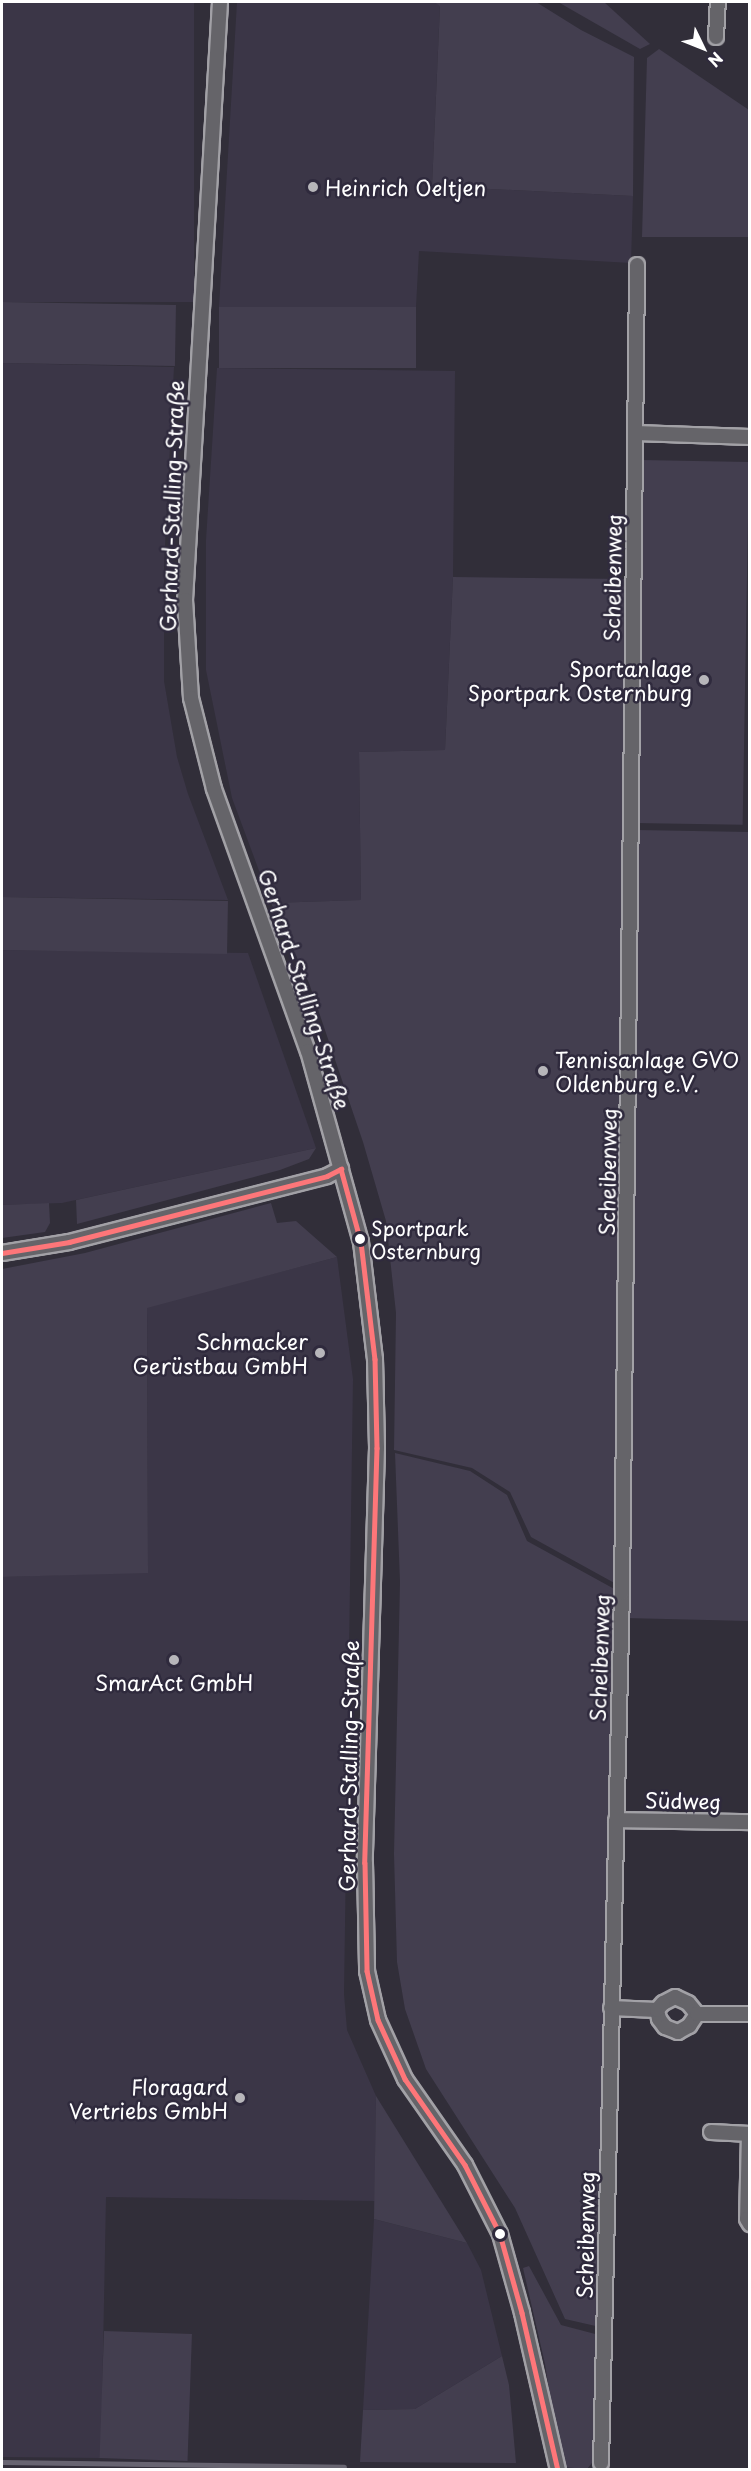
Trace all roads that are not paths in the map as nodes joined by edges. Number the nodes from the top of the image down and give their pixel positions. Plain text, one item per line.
1 (220, 2) edge
2 (718, 2) edge
3 (716, 37) dead end
4 (637, 265) dead end
5 (636, 434) junction
6 (750, 436) edge
7 (341, 1169) junction
8 (2, 1253) edge
9 (616, 1820) junction
10 (750, 1822) edge
11 (611, 2008) junction
12 (657, 2010) junction
13 (697, 2014) junction
14 (750, 2014) edge
15 (711, 2132) dead end
16 (749, 2134) edge
17 (750, 2224) edge
18 (601, 2463) dead end
19 (558, 2469) edge

1 - 7 street, Gerhard-Stalling-Straße
2 - 3 street
4 - 5 street, Scheibenweg
5 - 6 street
5 - 9 street, Scheibenweg
7 - 8 street
7 - 19 street, Gerhard-Stalling-Straße
9 - 10 street, Südweg
9 - 11 street, Scheibenweg
11 - 12 street
11 - 18 street, Scheibenweg
12 - 13 street
12 - 13 street
13 - 14 street
15 - 16 street
16 - 17 street

